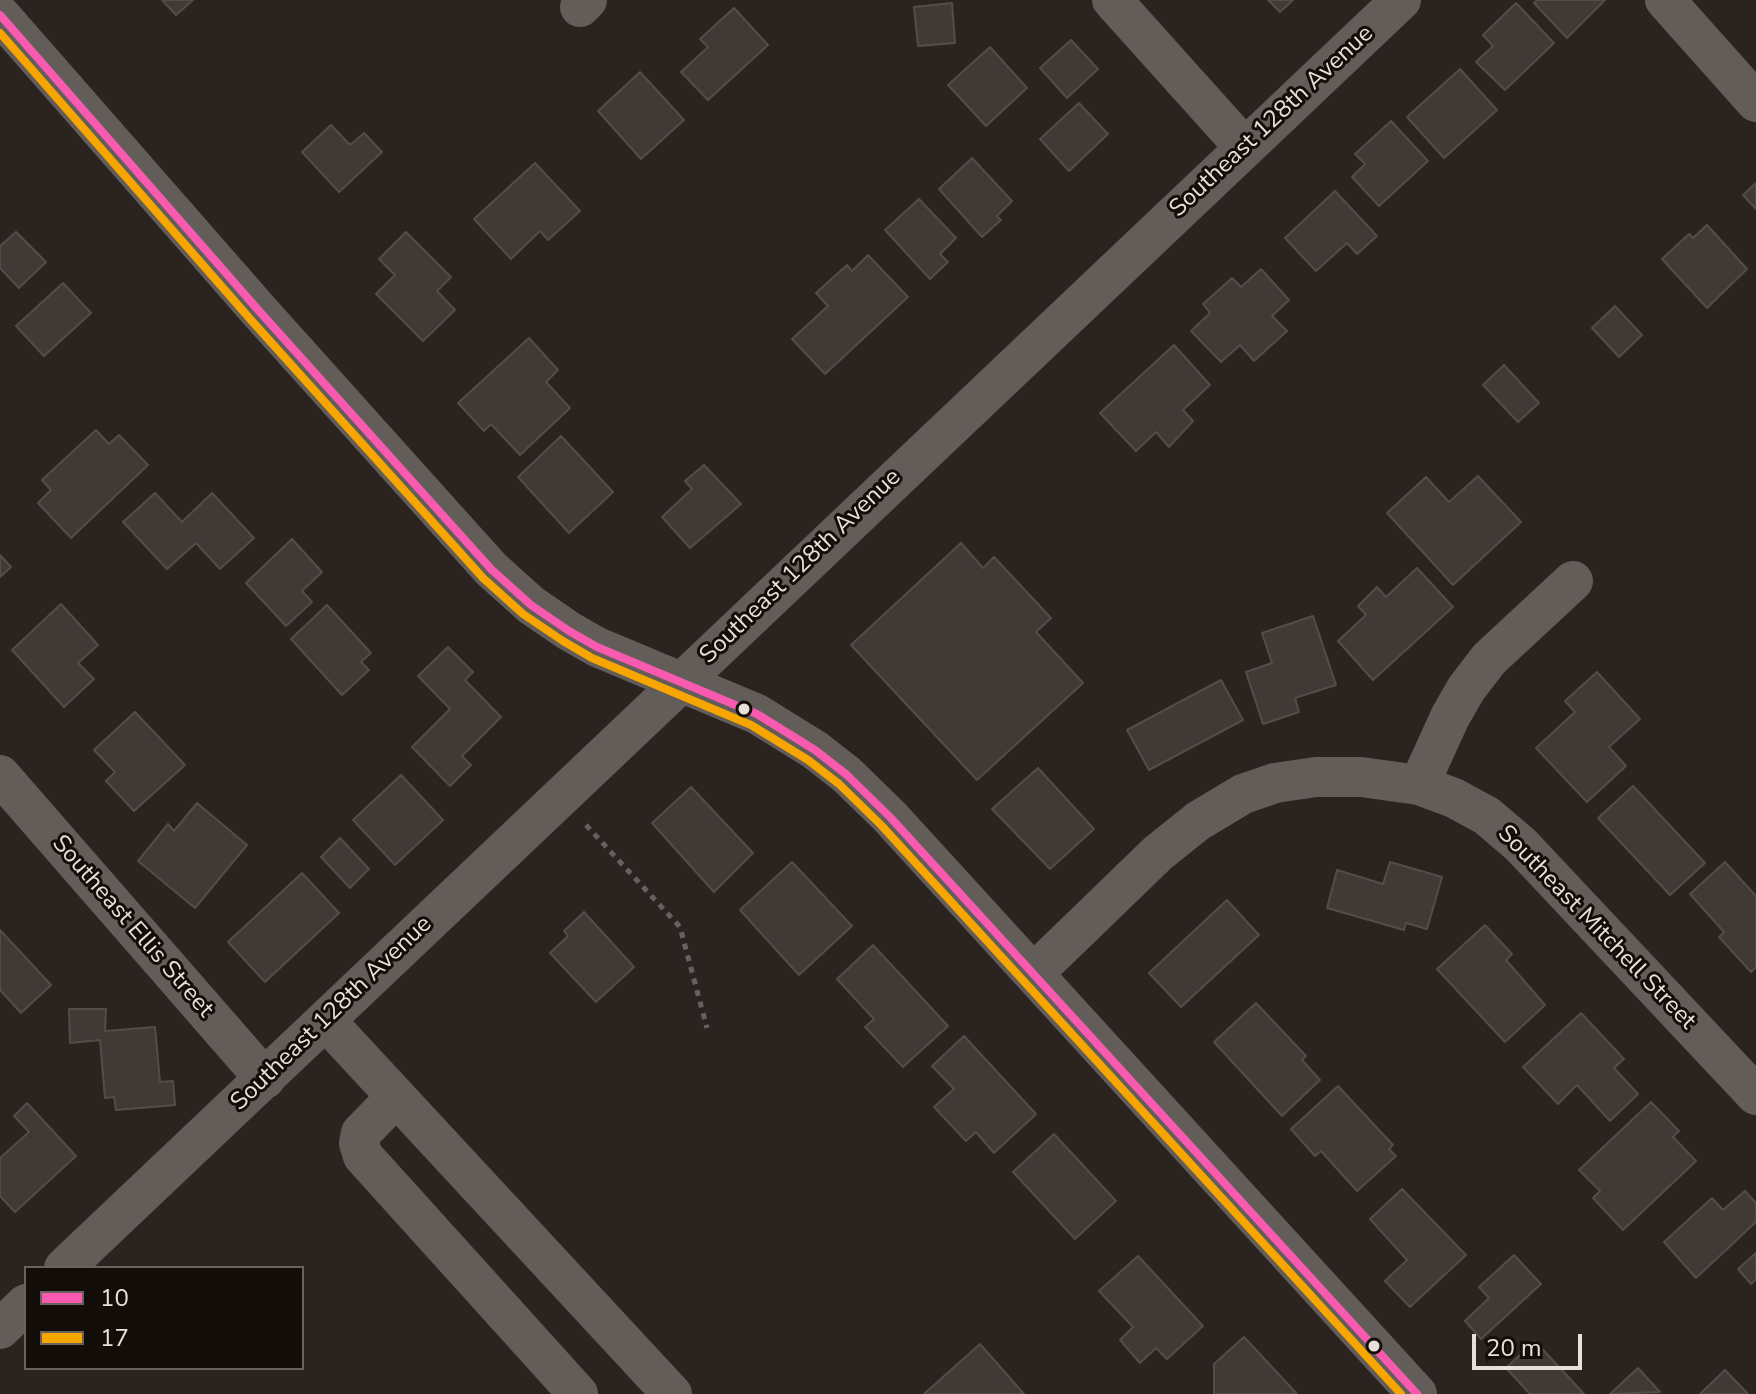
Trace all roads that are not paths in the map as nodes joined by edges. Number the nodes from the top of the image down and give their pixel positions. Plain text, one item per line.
1 (1112, 0) edge
2 (1401, 0) edge
3 (1665, 0) edge
4 (0, 15) edge
5 (1756, 102) edge
6 (1245, 148) junction
7 (1573, 581) dead end
8 (680, 682) junction
9 (0, 775) edge
10 (1419, 785) junction
11 (1034, 973) junction
12 (326, 1021) junction
13 (265, 1079) junction
14 (1756, 1095) edge
15 (396, 1097) junction
16 (66, 1266) edge
17 (24, 1306) edge
18 (0, 1329) edge
19 (578, 1394) edge
20 (672, 1394) edge
21 (1417, 1394) edge

1 - 6 street
2 - 6 street, Southeast 128th Avenue
3 - 5 street
4 - 8 street
6 - 8 street, Southeast 128th Avenue
7 - 10 street
8 - 11 street
8 - 12 street, Southeast 128th Avenue
9 - 13 street, Southeast Ellis Street
10 - 11 street, Southeast Mitchell Street
10 - 14 street, Southeast Mitchell Street
11 - 21 street
12 - 13 street, Southeast 128th Avenue
12 - 15 street
13 - 16 street, Southeast 128th Avenue
15 - 19 street
15 - 20 street
17 - 18 street

